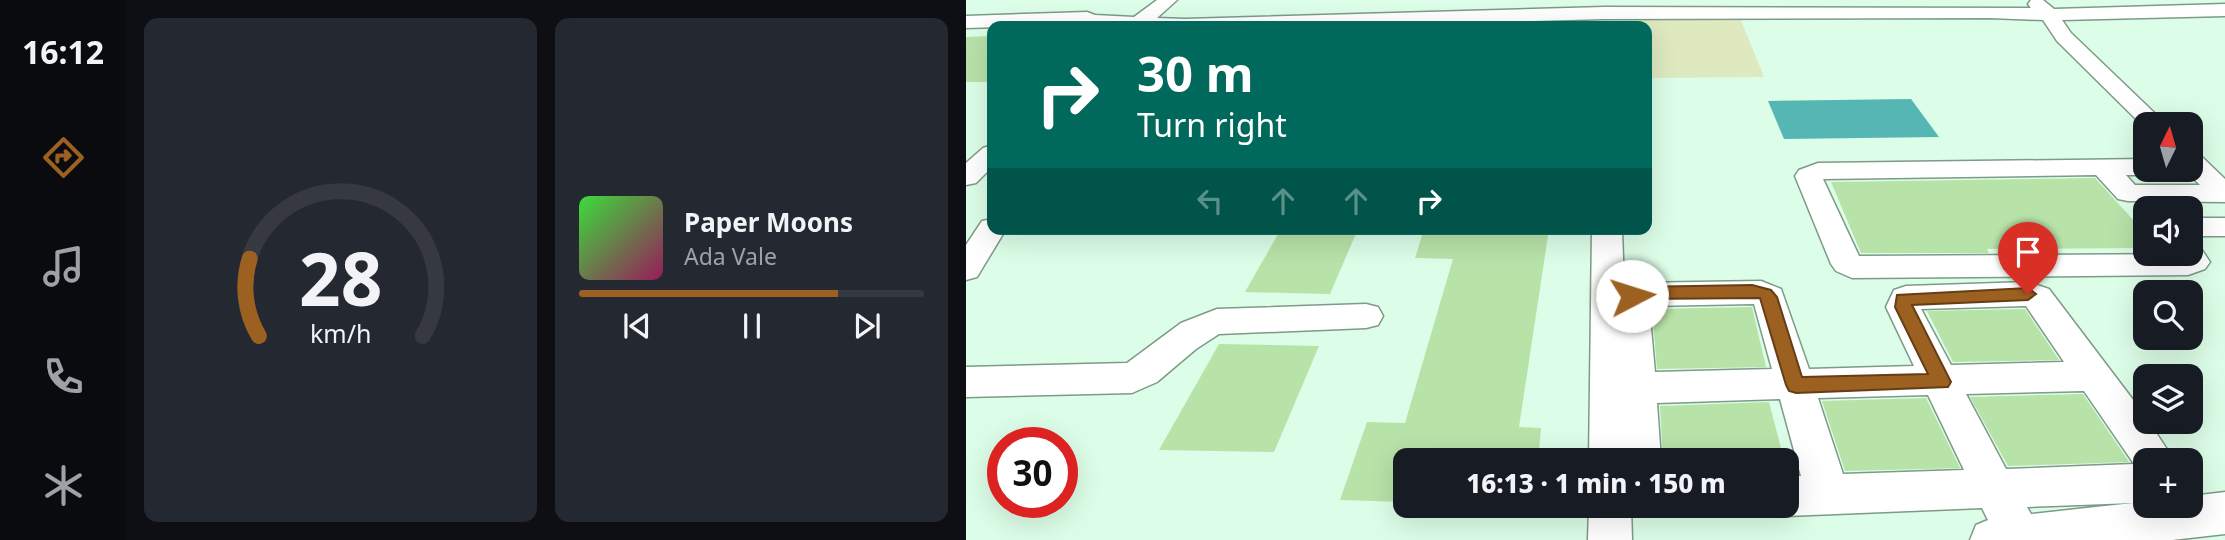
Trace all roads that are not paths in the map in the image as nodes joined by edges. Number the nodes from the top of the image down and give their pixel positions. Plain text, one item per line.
1 (1418, 0) edge
2 (1161, 6) edge
3 (1764, 6) edge
4 (1846, 6) edge
5 (2028, 6) edge
6 (1441, 9) edge
7 (2225, 10) edge
8 (1604, 13) edge
9 (1193, 17) edge
10 (1408, 18) junction
11 (1068, 20) junction
12 (1017, 21) edge
13 (1079, 21) edge
14 (1142, 21) edge
15 (1168, 21) edge
16 (966, 22) edge
17 (987, 22) edge
18 (2142, 112) edge
19 (987, 158) edge
20 (2103, 167) junction
21 (2133, 167) edge
22 (966, 177) edge
23 (2210, 178) edge
24 (2155, 196) edge
25 (2133, 198) edge
26 (2203, 227) edge
27 (2225, 227) edge
28 (988, 235) edge
29 (1607, 235) edge
30 (2133, 264) edge
31 (966, 269) edge
32 (1366, 316) dead end
33 (2095, 376) junction
34 (966, 382) edge
35 (1941, 382) junction
36 (1796, 385) junction
37 (1637, 388) junction
38 (1609, 448) edge
39 (1640, 448) edge
40 (2146, 448) edge
41 (2133, 484) edge
42 (1995, 489) junction
43 (1829, 495) junction
44 (1799, 496) edge
45 (2225, 513) edge
46 (1610, 518) edge
47 (2005, 538) edge
48 (1611, 540) edge

1 - 10 street
2 - 9 street
2 - 11 street
2 - 14 street
3 - 4 street
3 - 8 street
4 - 5 street
5 - 7 street
5 - 18 street
6 - 8 street
6 - 10 street
9 - 10 street
9 - 15 street
11 - 12 street
11 - 13 street
16 - 17 street
19 - 22 street
20 - 21 street
20 - 25 street
20 - 30 street
23 - 24 street
26 - 27 street
28 - 31 street
29 - 38 street
32 - 34 street
33 - 35 street
33 - 35 street
33 - 40 street
35 - 36 street
35 - 42 street
36 - 37 street
36 - 37 street
36 - 43 street
37 - 39 street
41 - 42 street
42 - 43 street
42 - 47 street
43 - 44 street
45 - 47 street
46 - 48 street

